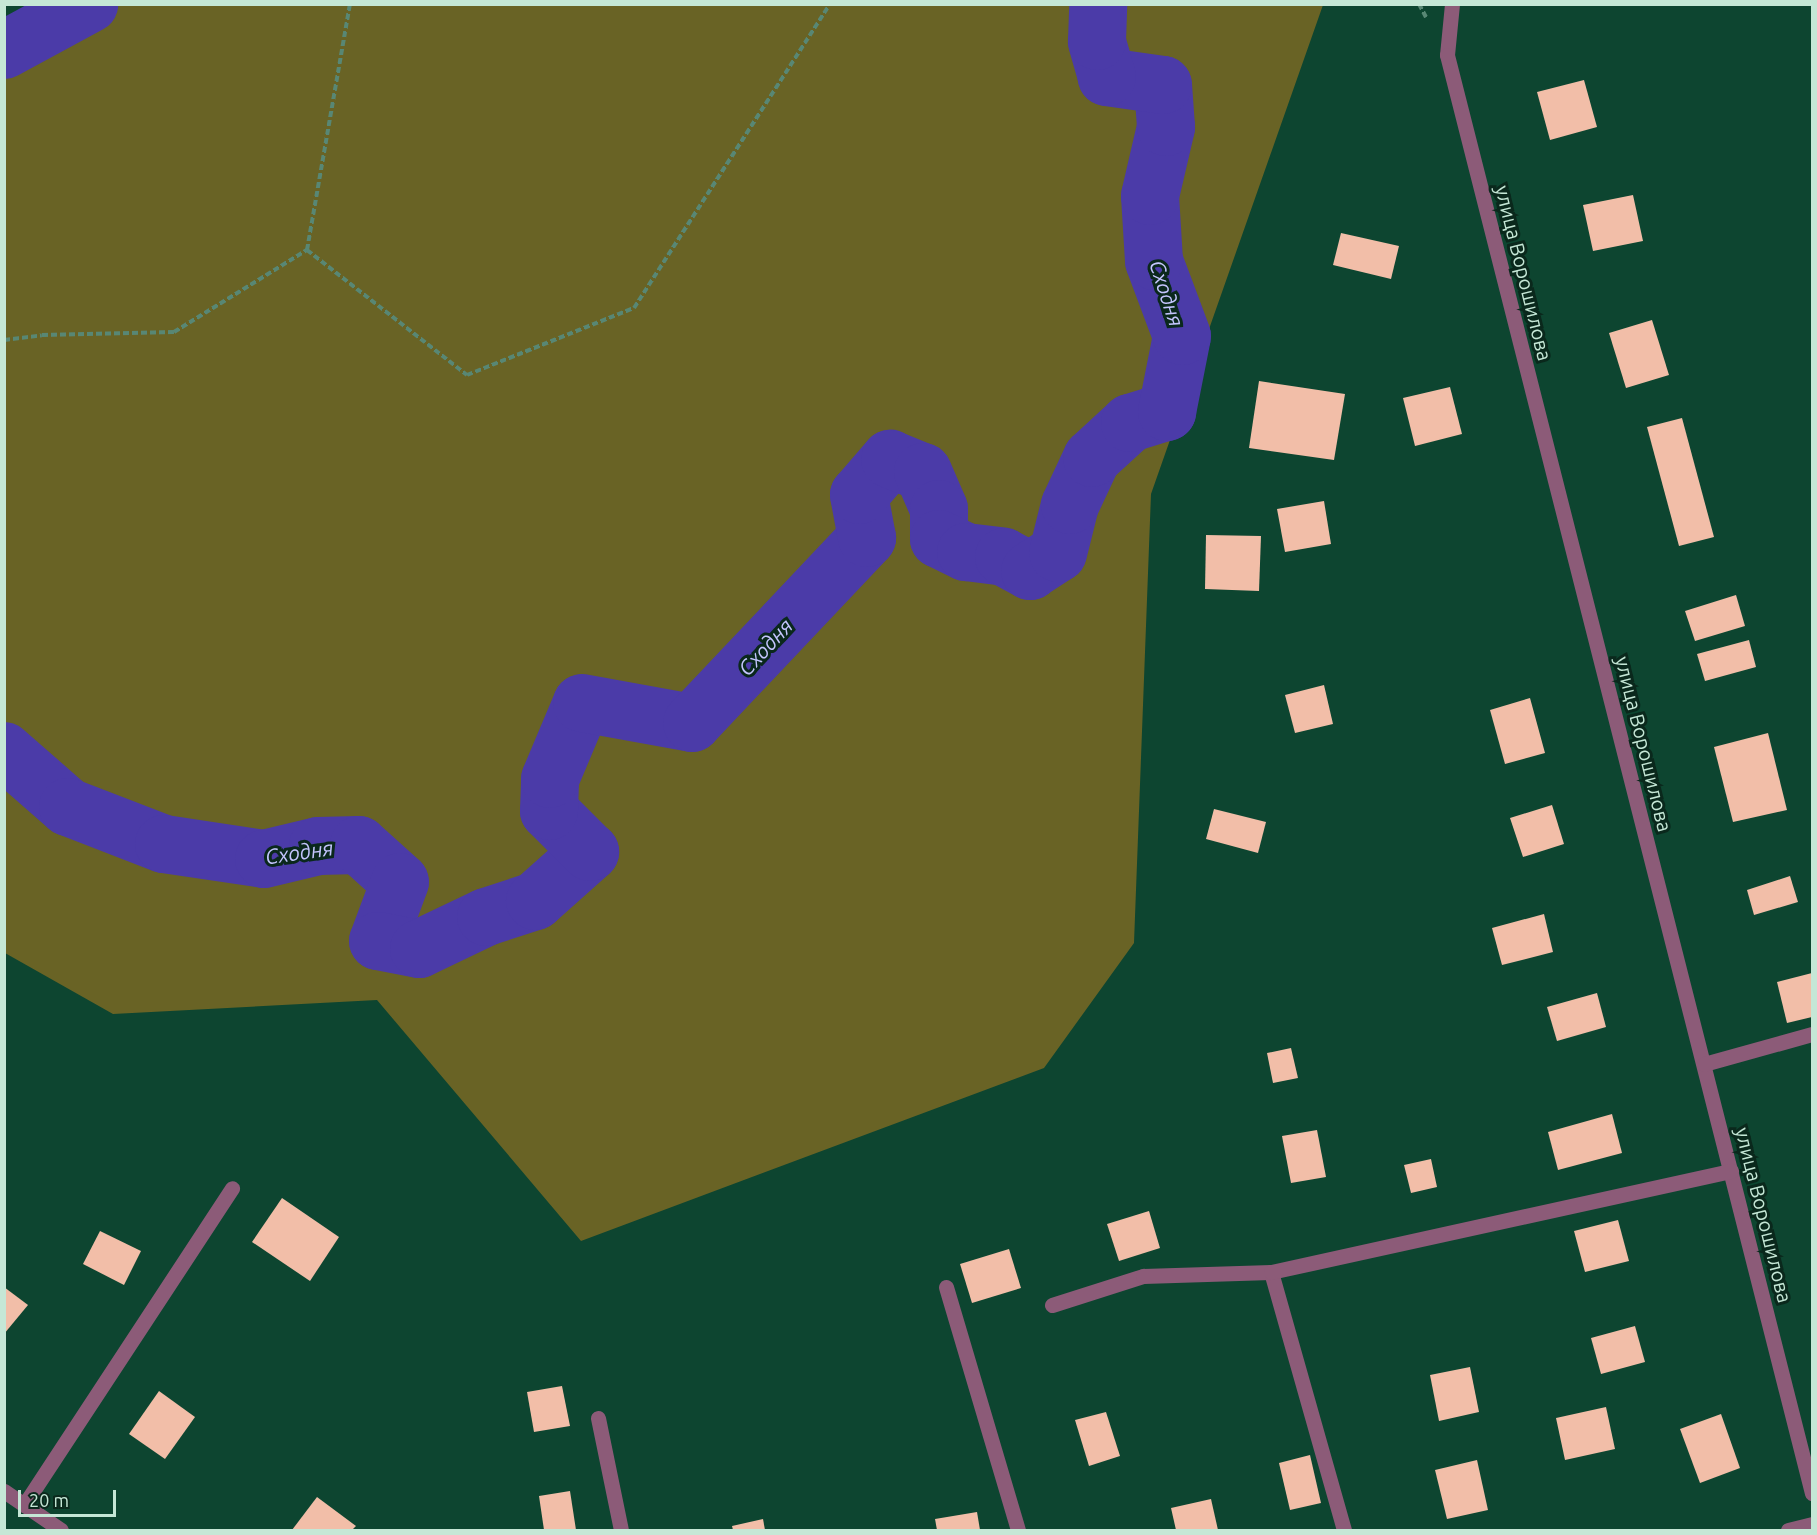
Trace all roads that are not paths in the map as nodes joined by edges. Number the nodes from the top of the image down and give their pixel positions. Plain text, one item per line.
1 (1452, 4) edge
2 (1812, 1034) edge
3 (1704, 1064) junction
4 (1731, 1171) junction
5 (232, 1188) dead end
6 (1271, 1272) junction
7 (946, 1287) dead end
8 (1052, 1305) dead end
9 (598, 1418) dead end
10 (4, 1491) edge
11 (1812, 1493) edge
12 (24, 1505) junction
13 (1812, 1524) edge
14 (61, 1530) edge
15 (621, 1530) edge
16 (1018, 1530) edge
17 (1344, 1530) edge
18 (1788, 1530) edge

1 - 3 street, улица Ворошилова
2 - 3 street
3 - 4 street, улица Ворошилова
4 - 6 street
4 - 11 street, улица Ворошилова
5 - 12 street
6 - 8 street
6 - 17 street
7 - 16 street
9 - 15 street
10 - 12 street
12 - 14 street
13 - 18 street

